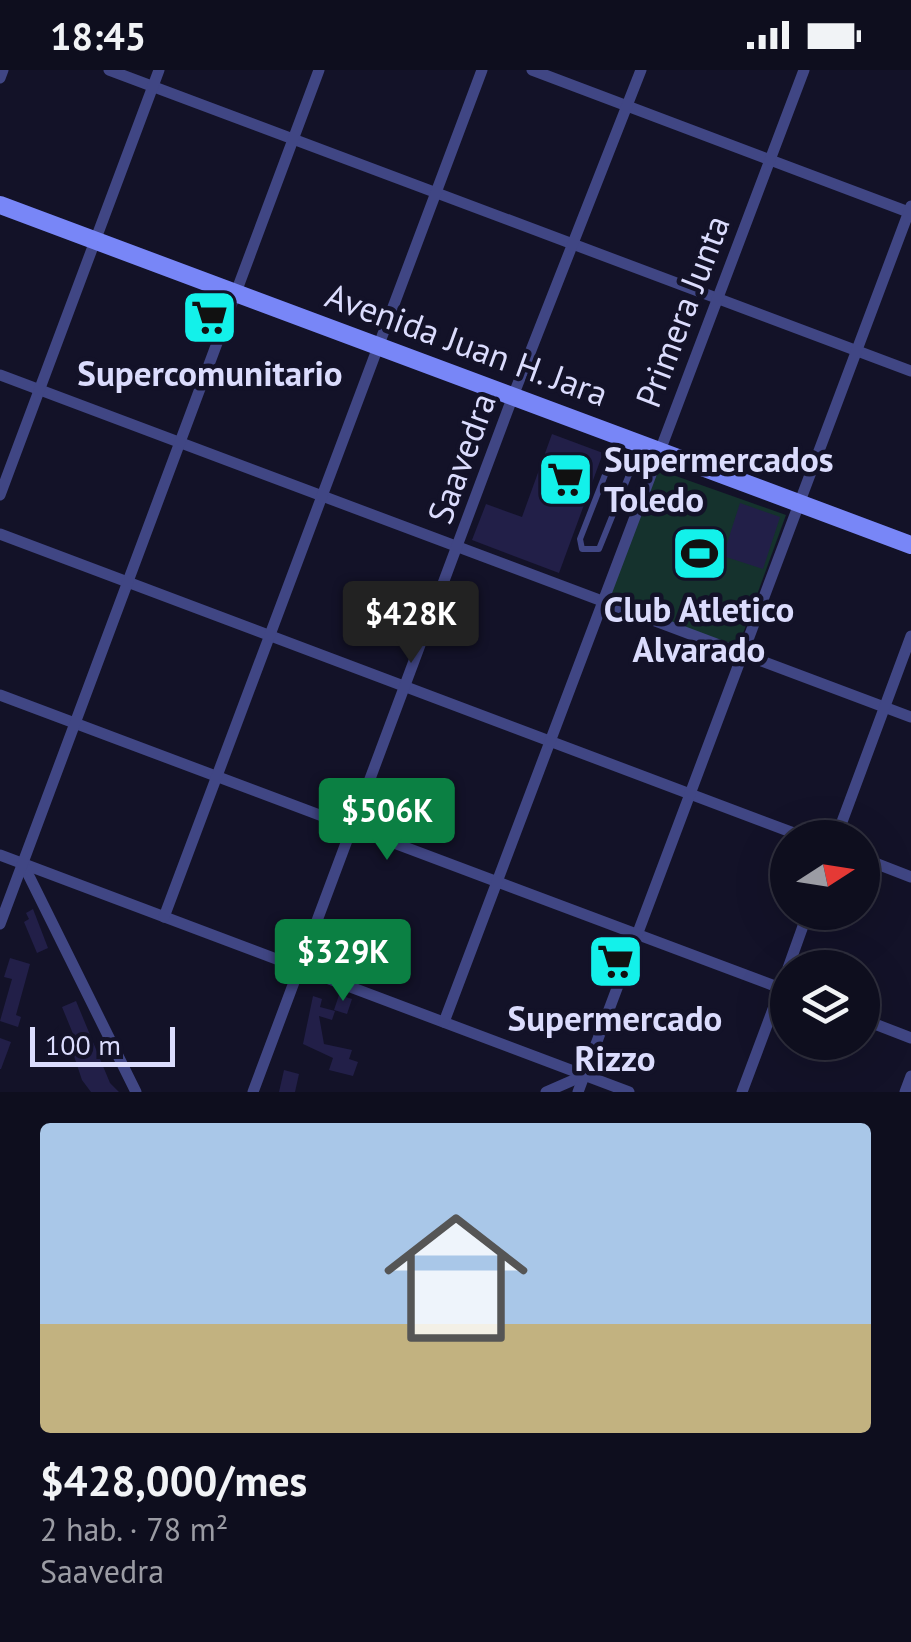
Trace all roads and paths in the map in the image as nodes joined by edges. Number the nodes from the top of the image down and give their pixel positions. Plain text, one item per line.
1 (3, 70) edge
2 (109, 70) edge
3 (159, 70) edge
4 (319, 70) edge
5 (482, 70) edge
6 (532, 70) edge
7 (641, 70) edge
8 (804, 70) edge
9 (0, 78) edge
10 (152, 86) junction
11 (628, 104) junction
12 (293, 139) junction
13 (768, 160) junction
14 (436, 193) junction
15 (0, 205) edge
16 (910, 211) edge
17 (95, 241) junction
18 (573, 247) junction
19 (236, 293) junction
20 (716, 298) junction
21 (378, 346) junction
22 (857, 351) junction
23 (911, 371) edge
24 (0, 375) edge
25 (39, 390) junction
26 (513, 396) junction
27 (620, 436) junction
28 (180, 443) junction
29 (650, 447) junction
30 (0, 496) edge
31 (322, 496) junction
32 (800, 503) junction
33 (0, 534) edge
34 (911, 544) edge
35 (458, 547) junction
36 (128, 582) junction
37 (602, 601) junction
38 (270, 635) junction
39 (911, 636) edge
40 (743, 654) junction
41 (406, 686) junction
42 (0, 695) edge
43 (885, 707) junction
44 (911, 717) edge
45 (75, 723) junction
46 (550, 740) junction
47 (217, 777) junction
48 (691, 794) junction
49 (843, 820) edge
50 (770, 824) edge
51 (354, 828) junction
52 (0, 855) edge
53 (22, 864) junction
54 (880, 865) edge
55 (911, 876) edge
56 (496, 882) junction
57 (164, 917) junction
58 (0, 924) edge
59 (638, 935) junction
60 (302, 969) junction
61 (770, 985) edge
62 (444, 1022) junction
63 (770, 1024) edge
64 (880, 1027) edge
65 (911, 1038) edge
66 (585, 1075) junction
67 (911, 1076) edge
68 (136, 1092) edge
69 (254, 1092) edge
70 (546, 1092) edge
71 (578, 1092) edge
72 (629, 1092) edge
73 (742, 1092) edge
74 (905, 1092) edge

1 - 9 street
2 - 10 street
3 - 10 street
4 - 12 street
5 - 14 street
6 - 11 street
7 - 11 street, Saavedra
8 - 13 street, Primera Junta
10 - 12 street
10 - 17 street
11 - 13 street
11 - 18 street, Saavedra
12 - 14 street
12 - 19 street
13 - 16 street
13 - 20 street, Primera Junta
14 - 18 street
14 - 21 street
15 - 17 main road, Avenida Juan H. Jara
16 - 22 street
17 - 19 main road, Avenida Juan H. Jara
17 - 25 street
18 - 20 street
18 - 26 street, Saavedra
19 - 21 main road, Avenida Juan H. Jara
19 - 28 street
20 - 22 street
20 - 29 street, Primera Junta
21 - 26 main road, Avenida Juan H. Jara
21 - 31 street
22 - 23 street
22 - 32 street
24 - 25 street
25 - 28 street
25 - 30 street
26 - 27 main road, Avenida Juan H. Jara
26 - 35 street, Saavedra
27 - 29 main road, Avenida Juan H. Jara
27 - 29 lane
28 - 31 street
28 - 36 street
29 - 32 main road, Avenida Juan H. Jara
29 - 37 street, Primera Junta
31 - 35 street
31 - 38 street
32 - 34 main road, Avenida Juan H. Jara
32 - 40 street
33 - 36 street
35 - 37 street
35 - 41 street, Saavedra
36 - 38 street
36 - 45 street
37 - 40 street
37 - 46 street, Primera Junta
38 - 41 street
38 - 47 street
39 - 43 street
40 - 43 street
40 - 48 street
41 - 46 street
41 - 51 street, Saavedra
42 - 45 street
43 - 44 street
43 - 49 street
45 - 47 street
45 - 53 street
46 - 48 street
46 - 56 street, Primera Junta
47 - 51 street
47 - 57 street
48 - 50 street
48 - 59 street
51 - 56 street
51 - 60 street, Saavedra
52 - 53 street
53 - 57 street
53 - 58 street
53 - 68 street
54 - 55 street
56 - 59 street
56 - 62 street, Primera Junta
57 - 60 street
59 - 61 street
59 - 66 street
60 - 62 street
60 - 69 street, Saavedra
62 - 66 street
63 - 73 street
64 - 65 street
66 - 70 street
66 - 71 street
66 - 72 street
67 - 74 street

